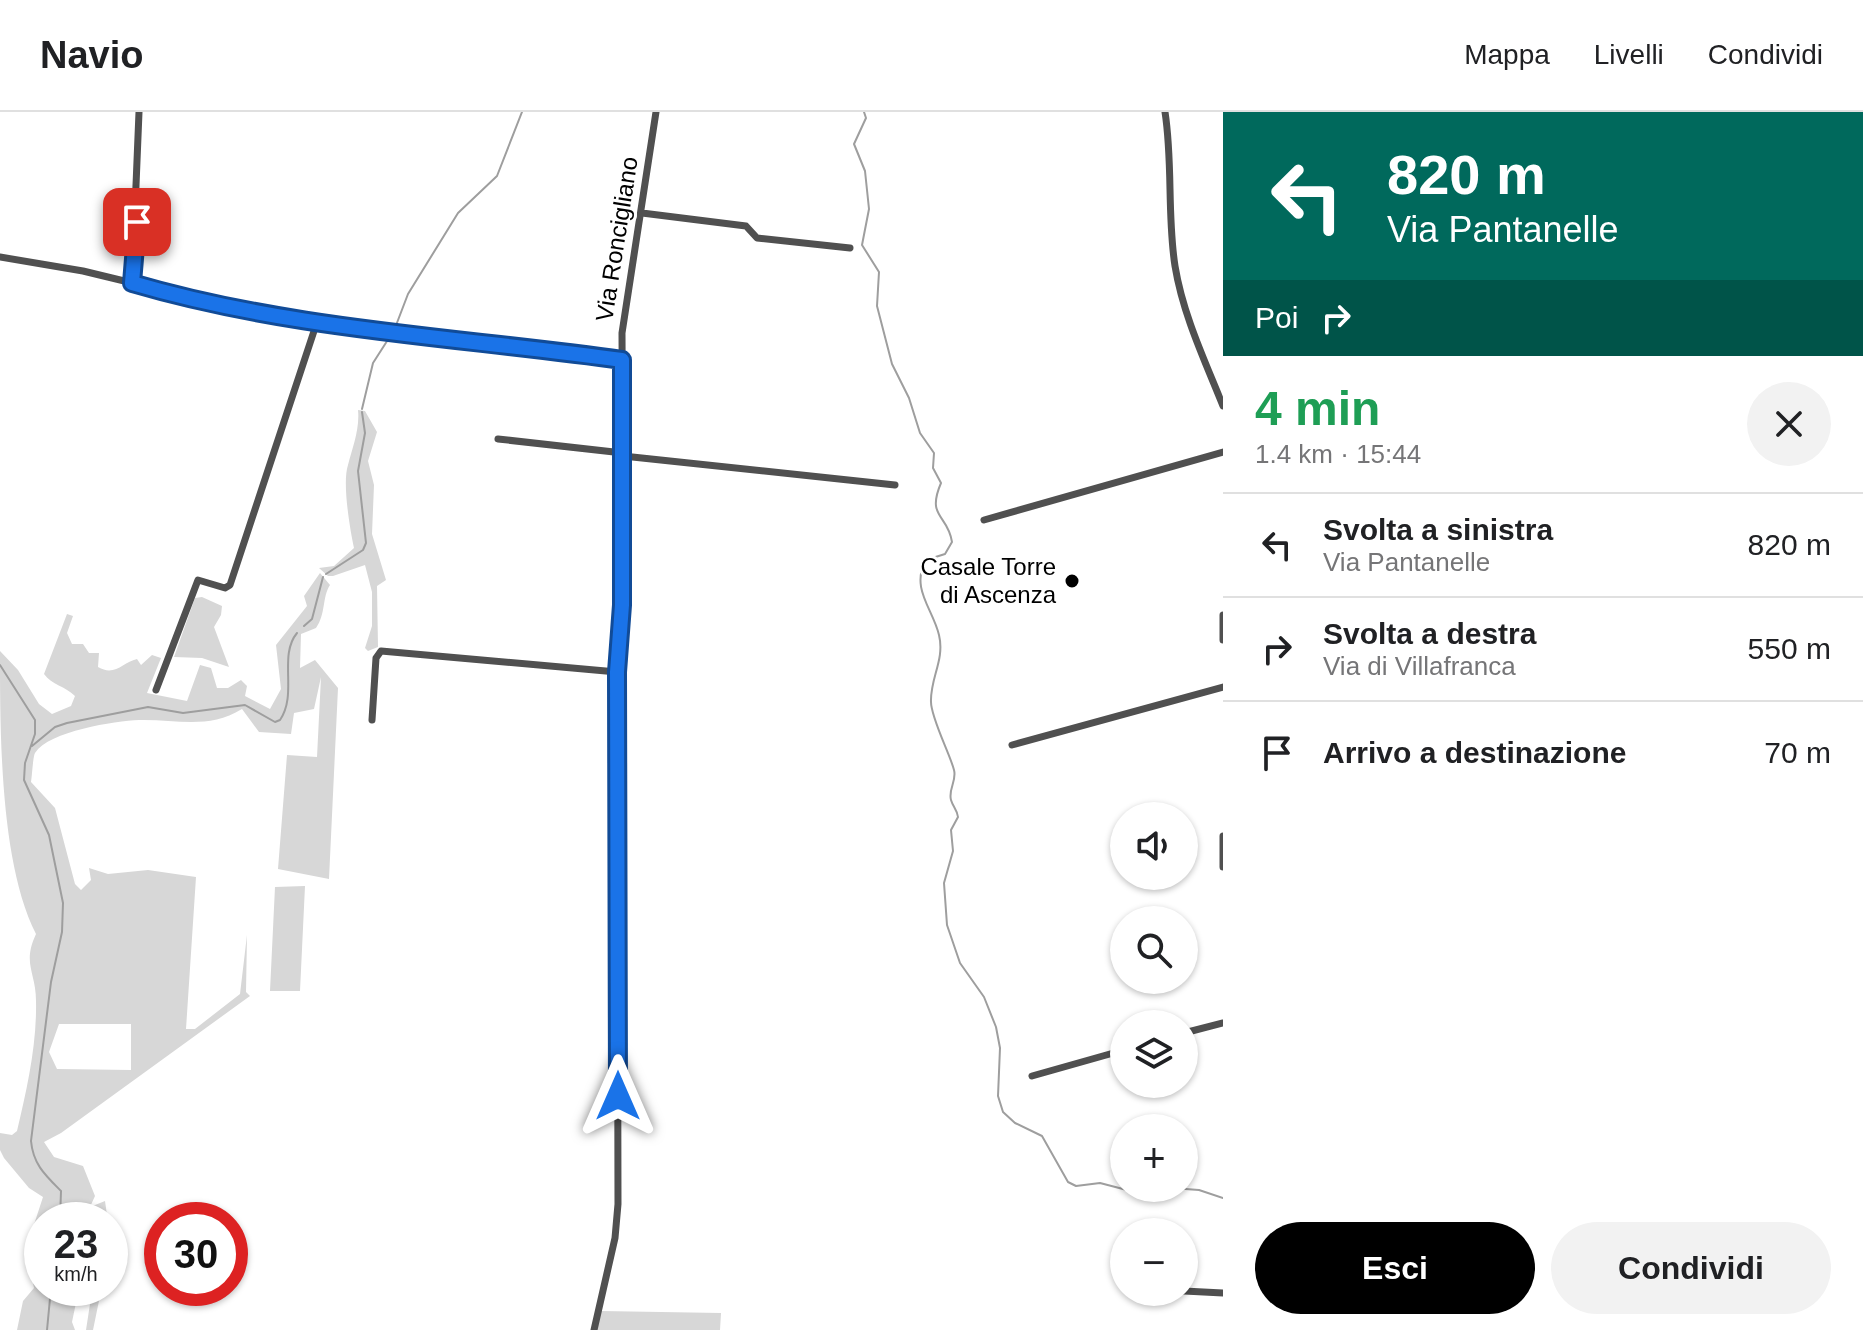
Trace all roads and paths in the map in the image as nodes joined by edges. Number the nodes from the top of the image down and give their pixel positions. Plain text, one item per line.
1 (139, 112) edge
2 (656, 112) edge
3 (1165, 112) edge
4 (642, 213) junction
5 (850, 248) dead end
6 (0, 257) edge
7 (132, 283) junction
8 (317, 322) junction
9 (622, 360) junction
10 (1223, 406) edge
11 (498, 439) dead end
12 (1223, 452) edge
13 (623, 454) junction
14 (895, 485) dead end
15 (984, 520) dead end
16 (1223, 615) edge
17 (1223, 640) edge
18 (617, 672) junction
19 (1223, 687) edge
20 (156, 690) dead end
21 (372, 720) dead end
22 (1012, 745) dead end
23 (1223, 836) edge
24 (1223, 867) edge
25 (1223, 1023) edge
26 (1198, 1029) edge
27 (1110, 1054) edge
28 (1032, 1076) dead end
29 (1198, 1292) edge
30 (1223, 1293) edge
31 (594, 1330) edge

1 - 7 street
2 - 4 street, Via Roncigliano
3 - 10 street
4 - 5 street
4 - 9 street, Via Roncigliano
6 - 7 street
7 - 8 street
8 - 9 street
8 - 20 street
9 - 13 street, Via Roncigliano
11 - 13 street
12 - 15 street
13 - 14 street
13 - 18 street, Via Roncigliano
16 - 17 street
18 - 21 street
18 - 31 street, Via Roncigliano
19 - 22 street
23 - 24 street
25 - 26 street
27 - 28 street
29 - 30 street

